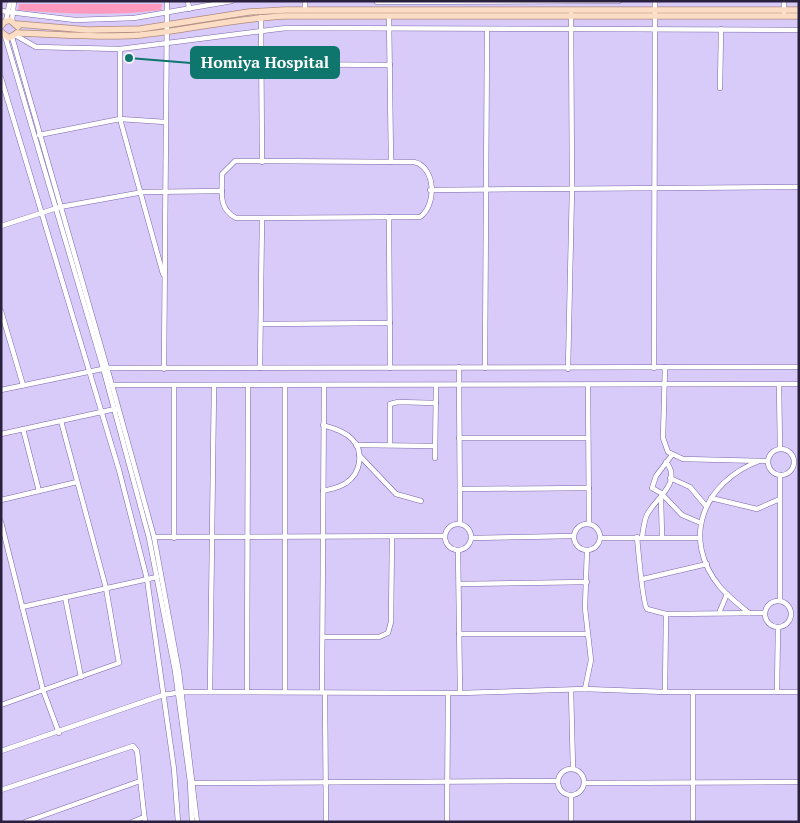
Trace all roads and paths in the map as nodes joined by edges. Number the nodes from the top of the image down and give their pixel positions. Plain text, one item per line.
1 (10, 1) edge
2 (14, 1) edge
3 (167, 1) edge
4 (188, 1) edge
5 (232, 1) edge
6 (305, 1) edge
7 (377, 1) edge
8 (382, 1) edge
9 (528, 1) edge
10 (619, 1) edge
11 (655, 1) edge
12 (784, 1) edge
13 (535, 2) edge
14 (209, 3) edge
15 (189, 9) junction
16 (305, 10) junction
17 (799, 10) edge
18 (1, 11) edge
19 (10, 12) junction
20 (166, 13) junction
21 (379, 13) junction
22 (530, 13) junction
23 (571, 13) junction
24 (784, 13) junction
25 (654, 14) junction
26 (389, 16) junction
27 (799, 16) edge
28 (262, 17) junction
29 (7, 23) edge
30 (166, 28) junction
31 (571, 28) junction
32 (654, 29) junction
33 (721, 29) junction
34 (262, 30) junction
35 (389, 30) junction
36 (487, 30) junction
37 (799, 30) edge
38 (2, 33) edge
39 (15, 35) junction
40 (166, 44) junction
41 (120, 49) junction
42 (262, 64) junction
43 (390, 65) junction
44 (1, 78) edge
45 (720, 88) dead end
46 (120, 119) junction
47 (165, 122) junction
48 (39, 135) junction
49 (262, 162) junction
50 (391, 162) junction
51 (799, 187) edge
52 (653, 188) junction
53 (572, 189) junction
54 (165, 190) junction
55 (222, 190) junction
56 (430, 190) junction
57 (485, 190) junction
58 (139, 193) junction
59 (58, 208) junction
60 (41, 213) junction
61 (389, 217) junction
62 (262, 218) junction
63 (1, 226) edge
64 (165, 280) junction
65 (1, 311) edge
66 (2, 318) edge
67 (390, 323) junction
68 (261, 324) junction
69 (260, 368) junction
70 (390, 368) junction
71 (459, 368) junction
72 (485, 368) junction
73 (568, 368) junction
74 (654, 368) junction
75 (665, 368) junction
76 (799, 368) edge
77 (104, 369) junction
78 (164, 369) junction
79 (88, 371) junction
80 (779, 384) junction
81 (799, 384) edge
82 (23, 385) junction
83 (112, 385) junction
84 (174, 385) junction
85 (214, 385) junction
86 (248, 385) junction
87 (285, 385) junction
88 (324, 385) junction
89 (436, 385) junction
90 (459, 385) junction
91 (588, 385) junction
92 (665, 385) junction
93 (1, 390) edge
94 (436, 403) junction
95 (119, 407) junction
96 (113, 409) junction
97 (101, 412) junction
98 (61, 421) junction
99 (324, 425) junction
100 (23, 429) junction
101 (1, 434) edge
102 (459, 438) junction
103 (588, 438) junction
104 (356, 445) junction
105 (390, 445) junction
106 (435, 446) junction
107 (780, 449) junction
108 (360, 454) junction
109 (672, 456) junction
110 (436, 458) dead end
111 (759, 461) junction
112 (767, 461) junction
113 (666, 462) junction
114 (796, 463) edge
115 (780, 475) junction
116 (670, 478) junction
117 (77, 482) junction
118 (589, 488) junction
119 (460, 489) junction
120 (39, 491) junction
121 (323, 491) junction
122 (662, 497) junction
123 (711, 498) junction
124 (780, 498) junction
125 (1, 500) edge
126 (421, 501) dead end
127 (706, 506) junction
128 (1, 522) edge
129 (701, 523) junction
130 (460, 524) junction
131 (589, 524) junction
132 (392, 536) junction
133 (445, 536) junction
134 (574, 536) junction
135 (248, 537) junction
136 (284, 537) junction
137 (323, 537) junction
138 (640, 537) junction
139 (662, 537) junction
140 (154, 538) junction
141 (174, 538) junction
142 (213, 538) junction
143 (472, 538) junction
144 (600, 538) junction
145 (699, 538) junction
146 (458, 550) junction
147 (587, 550) junction
148 (707, 564) junction
149 (159, 576) junction
150 (147, 579) junction
151 (643, 579) junction
152 (587, 582) junction
153 (458, 584) junction
154 (106, 588) junction
155 (727, 594) junction
156 (65, 597) junction
157 (780, 601) junction
158 (22, 607) junction
159 (749, 613) junction
160 (765, 613) junction
161 (666, 614) junction
162 (719, 614) junction
163 (792, 614) junction
164 (799, 614) edge
165 (778, 627) junction
166 (459, 634) junction
167 (587, 634) junction
168 (322, 637) junction
169 (81, 676) junction
170 (586, 689) junction
171 (43, 690) junction
172 (571, 690) junction
173 (180, 692) junction
174 (210, 692) junction
175 (247, 692) junction
176 (285, 692) junction
177 (324, 692) junction
178 (460, 692) junction
179 (665, 692) junction
180 (693, 692) junction
181 (777, 692) junction
182 (799, 692) edge
183 (448, 693) junction
184 (163, 695) junction
185 (1, 705) edge
186 (59, 732) junction
187 (1, 752) edge
188 (573, 769) junction
189 (140, 781) junction
190 (557, 781) junction
191 (193, 782) junction
192 (326, 782) junction
193 (447, 782) junction
194 (584, 782) junction
195 (692, 782) junction
196 (799, 782) edge
197 (1, 790) edge
198 (571, 795) junction
199 (144, 820) edge
200 (25, 822) edge
201 (132, 822) edge
202 (178, 822) edge
203 (192, 822) edge
204 (197, 822) edge
205 (326, 822) edge
206 (447, 822) edge
207 (571, 822) edge
208 (693, 822) edge

1 - 19 street
2 - 19 street
3 - 20 street
4 - 15 street
5 - 14 street
6 - 16 street
7 - 8 street
7 - 21 street
8 - 9 street
8 - 21 street
9 - 13 street
9 - 22 street
10 - 13 street
11 - 25 street
12 - 24 street
13 - 22 street
14 - 15 street
15 - 20 street
16 - 21 main road
16 - 30 main road
17 - 24 main road
18 - 19 street
19 - 20 street
19 - 29 street
20 - 30 street
21 - 22 main road
21 - 26 main road
21 - 28 main road
22 - 23 main road
22 - 26 main road
23 - 25 main road
23 - 31 street
24 - 25 main road
24 - 27 main road
25 - 32 street
26 - 35 street
28 - 30 main road
28 - 34 street
29 - 30 main road
29 - 39 main road
30 - 39 main road
30 - 40 street
31 - 32 street
31 - 36 street
31 - 53 street
32 - 33 street
32 - 52 street
33 - 37 street
33 - 45 street
34 - 35 street
34 - 40 street
34 - 42 street
35 - 36 street
35 - 43 street
36 - 57 street
38 - 39 main road
38 - 59 street
39 - 41 street
39 - 48 street
40 - 41 street
40 - 47 street
41 - 46 street
42 - 43 street
42 - 49 street
43 - 50 street
44 - 60 street
46 - 47 street
46 - 48 street
46 - 58 street
47 - 54 street
48 - 59 street
49 - 50 street
49 - 55 street
50 - 56 street
51 - 52 street
52 - 53 street
52 - 74 street
53 - 57 street
53 - 73 street
54 - 55 street
54 - 58 street
54 - 64 street
55 - 62 street
56 - 57 street
56 - 61 street
57 - 72 street
58 - 59 street
58 - 64 street
59 - 60 street
59 - 77 street
60 - 63 street
60 - 79 street
61 - 62 street
61 - 67 street
62 - 68 street
64 - 78 street
65 - 66 street
66 - 82 street
67 - 68 street
67 - 70 street
68 - 69 street
69 - 70 street
69 - 78 street
70 - 71 street
71 - 72 street
71 - 90 street
72 - 73 street
73 - 74 street
74 - 75 street
75 - 76 street
75 - 92 street
77 - 78 street
77 - 79 street
77 - 83 street
77 - 96 street
79 - 82 street
79 - 97 street
80 - 81 street
80 - 92 street
80 - 107 street
82 - 93 street
83 - 84 street
83 - 95 street
84 - 85 street
84 - 141 street
85 - 86 street
85 - 142 street
86 - 87 street
86 - 135 street
87 - 88 street
87 - 136 street
88 - 89 street
88 - 99 street
89 - 90 street
89 - 94 street
90 - 91 street
90 - 102 street
91 - 92 street
91 - 103 street
92 - 109 street
94 - 105 street
94 - 106 street
95 - 96 street
95 - 140 street
96 - 97 street
96 - 149 street
97 - 98 street
97 - 150 street
98 - 100 street
98 - 117 street
99 - 104 street
99 - 121 street
100 - 101 street
100 - 120 street
102 - 103 street
102 - 119 street
103 - 118 street
104 - 105 street
104 - 108 street
105 - 106 street
106 - 110 street
107 - 112 street
107 - 114 street
108 - 121 street
108 - 126 street
109 - 111 street
109 - 113 street
111 - 112 street
111 - 123 street
112 - 115 street
113 - 116 street
113 - 122 street
114 - 115 street
115 - 124 street
116 - 122 street
116 - 127 street
117 - 120 street
117 - 154 street
118 - 119 street
118 - 131 street
119 - 130 street
120 - 125 street
121 - 137 street
122 - 129 street
122 - 138 street
122 - 139 street
123 - 124 street
123 - 127 street
124 - 157 street
127 - 129 street
128 - 158 street
129 - 145 street
130 - 133 street
130 - 143 street
131 - 134 street
131 - 144 street
132 - 133 street
132 - 137 street
132 - 168 street
133 - 146 street
134 - 143 street
134 - 147 street
135 - 136 street
135 - 142 street
135 - 175 street
136 - 137 street
136 - 176 street
137 - 168 street
138 - 139 street
138 - 144 street
138 - 151 street
139 - 145 street
140 - 141 street
140 - 149 street
141 - 142 street
142 - 174 street
143 - 146 street
144 - 147 street
145 - 148 street
146 - 153 street
147 - 152 street
148 - 151 street
148 - 155 street
149 - 150 street
149 - 173 street
150 - 154 street
150 - 184 street
151 - 161 street
152 - 153 street
152 - 167 street
153 - 166 street
154 - 156 street
154 - 169 street
155 - 159 street
155 - 162 street
156 - 158 street
156 - 169 street
157 - 160 street
157 - 163 street
158 - 171 street
159 - 160 street
159 - 162 street
160 - 165 street
161 - 162 street
161 - 179 street
163 - 164 street
163 - 165 street
165 - 181 street
166 - 167 street
166 - 178 street
167 - 170 street
168 - 177 street
169 - 171 street
170 - 172 street
170 - 179 street
171 - 185 street
171 - 186 street
172 - 178 street
172 - 188 street
173 - 174 street
173 - 184 street
173 - 191 street
173 - 203 street
174 - 175 street
175 - 176 street
176 - 177 street
177 - 183 street
177 - 192 street
178 - 183 street
179 - 180 street
180 - 181 street
180 - 195 street
181 - 182 street
183 - 193 street
184 - 186 street
184 - 202 street
186 - 187 street
188 - 190 street
188 - 194 street
189 - 197 street
189 - 199 street
189 - 200 street
190 - 193 street
190 - 198 street
191 - 192 street
191 - 204 street
192 - 193 street
192 - 205 street
193 - 206 street
194 - 195 street
194 - 198 street
195 - 196 street
195 - 208 street
198 - 207 street
199 - 201 street

